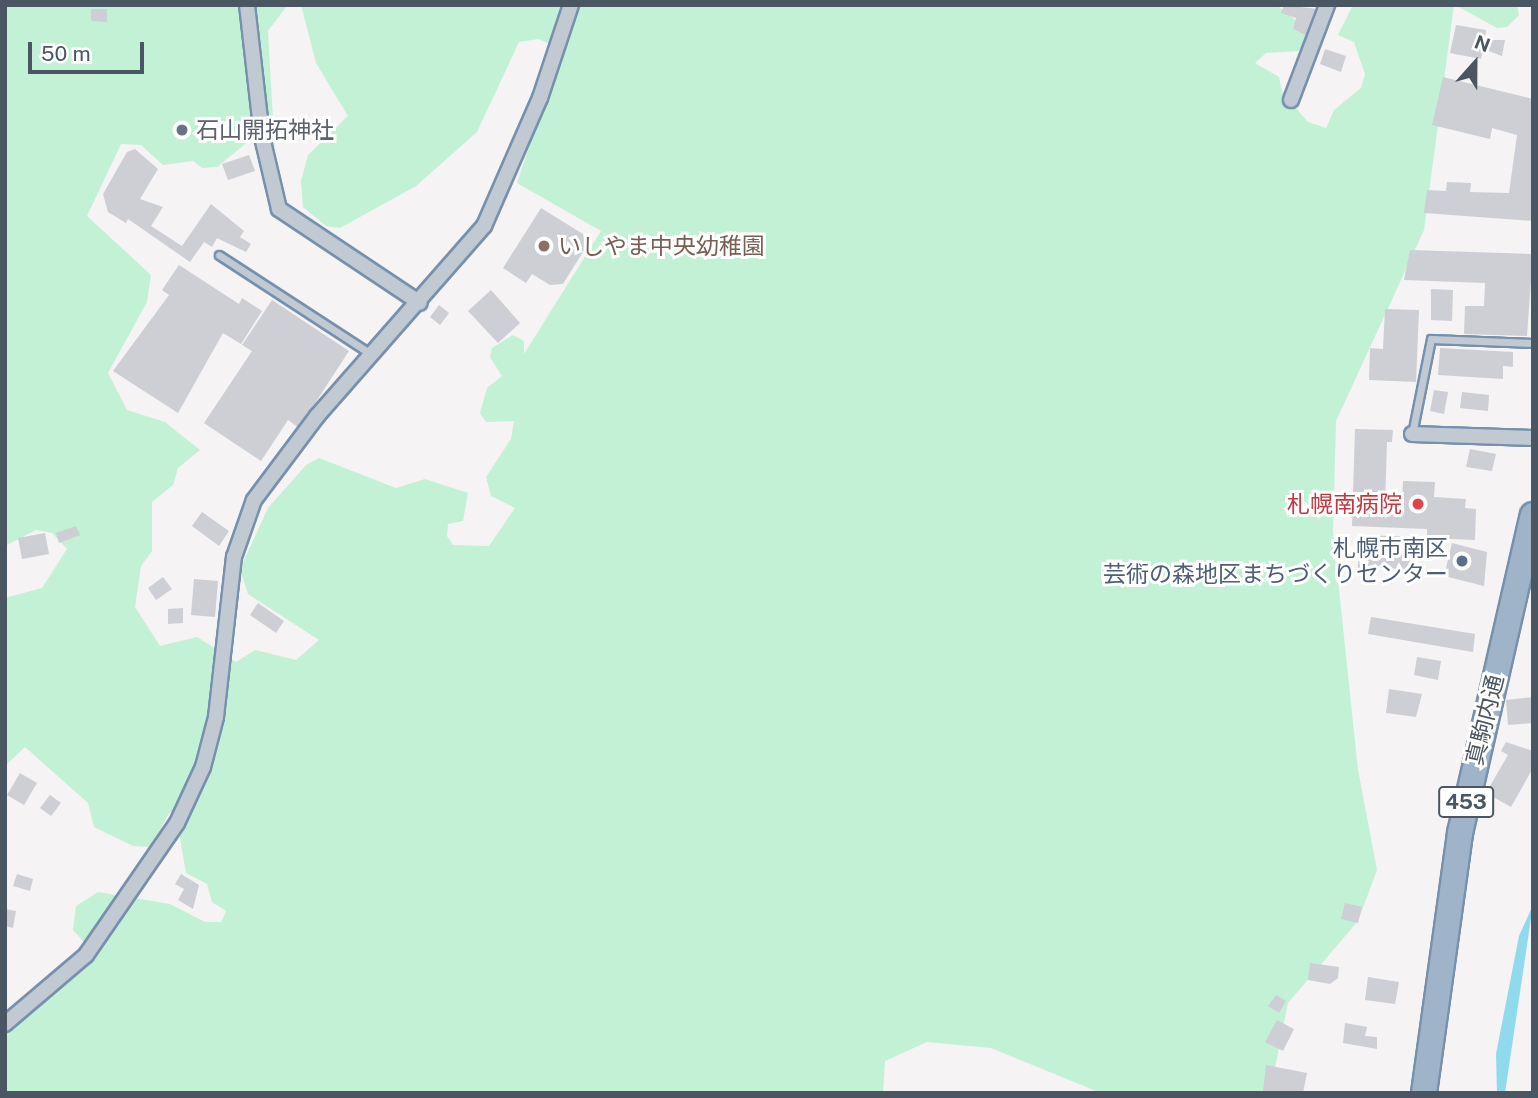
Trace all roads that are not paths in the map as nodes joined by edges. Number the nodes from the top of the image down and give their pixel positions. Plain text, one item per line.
1 (247, 5) edge
2 (571, 5) edge
3 (1327, 5) edge
4 (1291, 100) dead end
5 (219, 255) dead end
6 (420, 303) junction
7 (1533, 343) edge
8 (372, 354) junction
9 (1412, 434) joint
10 (1533, 438) edge
11 (1533, 515) edge
12 (1525, 586) edge
13 (5, 1024) edge
14 (1424, 1093) edge

1 - 6 street
2 - 6 street
3 - 4 street
5 - 8 lane
6 - 8 street
7 - 9 lane
8 - 13 street
9 - 10 street
11 - 12 highway, 真駒内通 / 453
12 - 14 highway, 真駒内通 / 453

